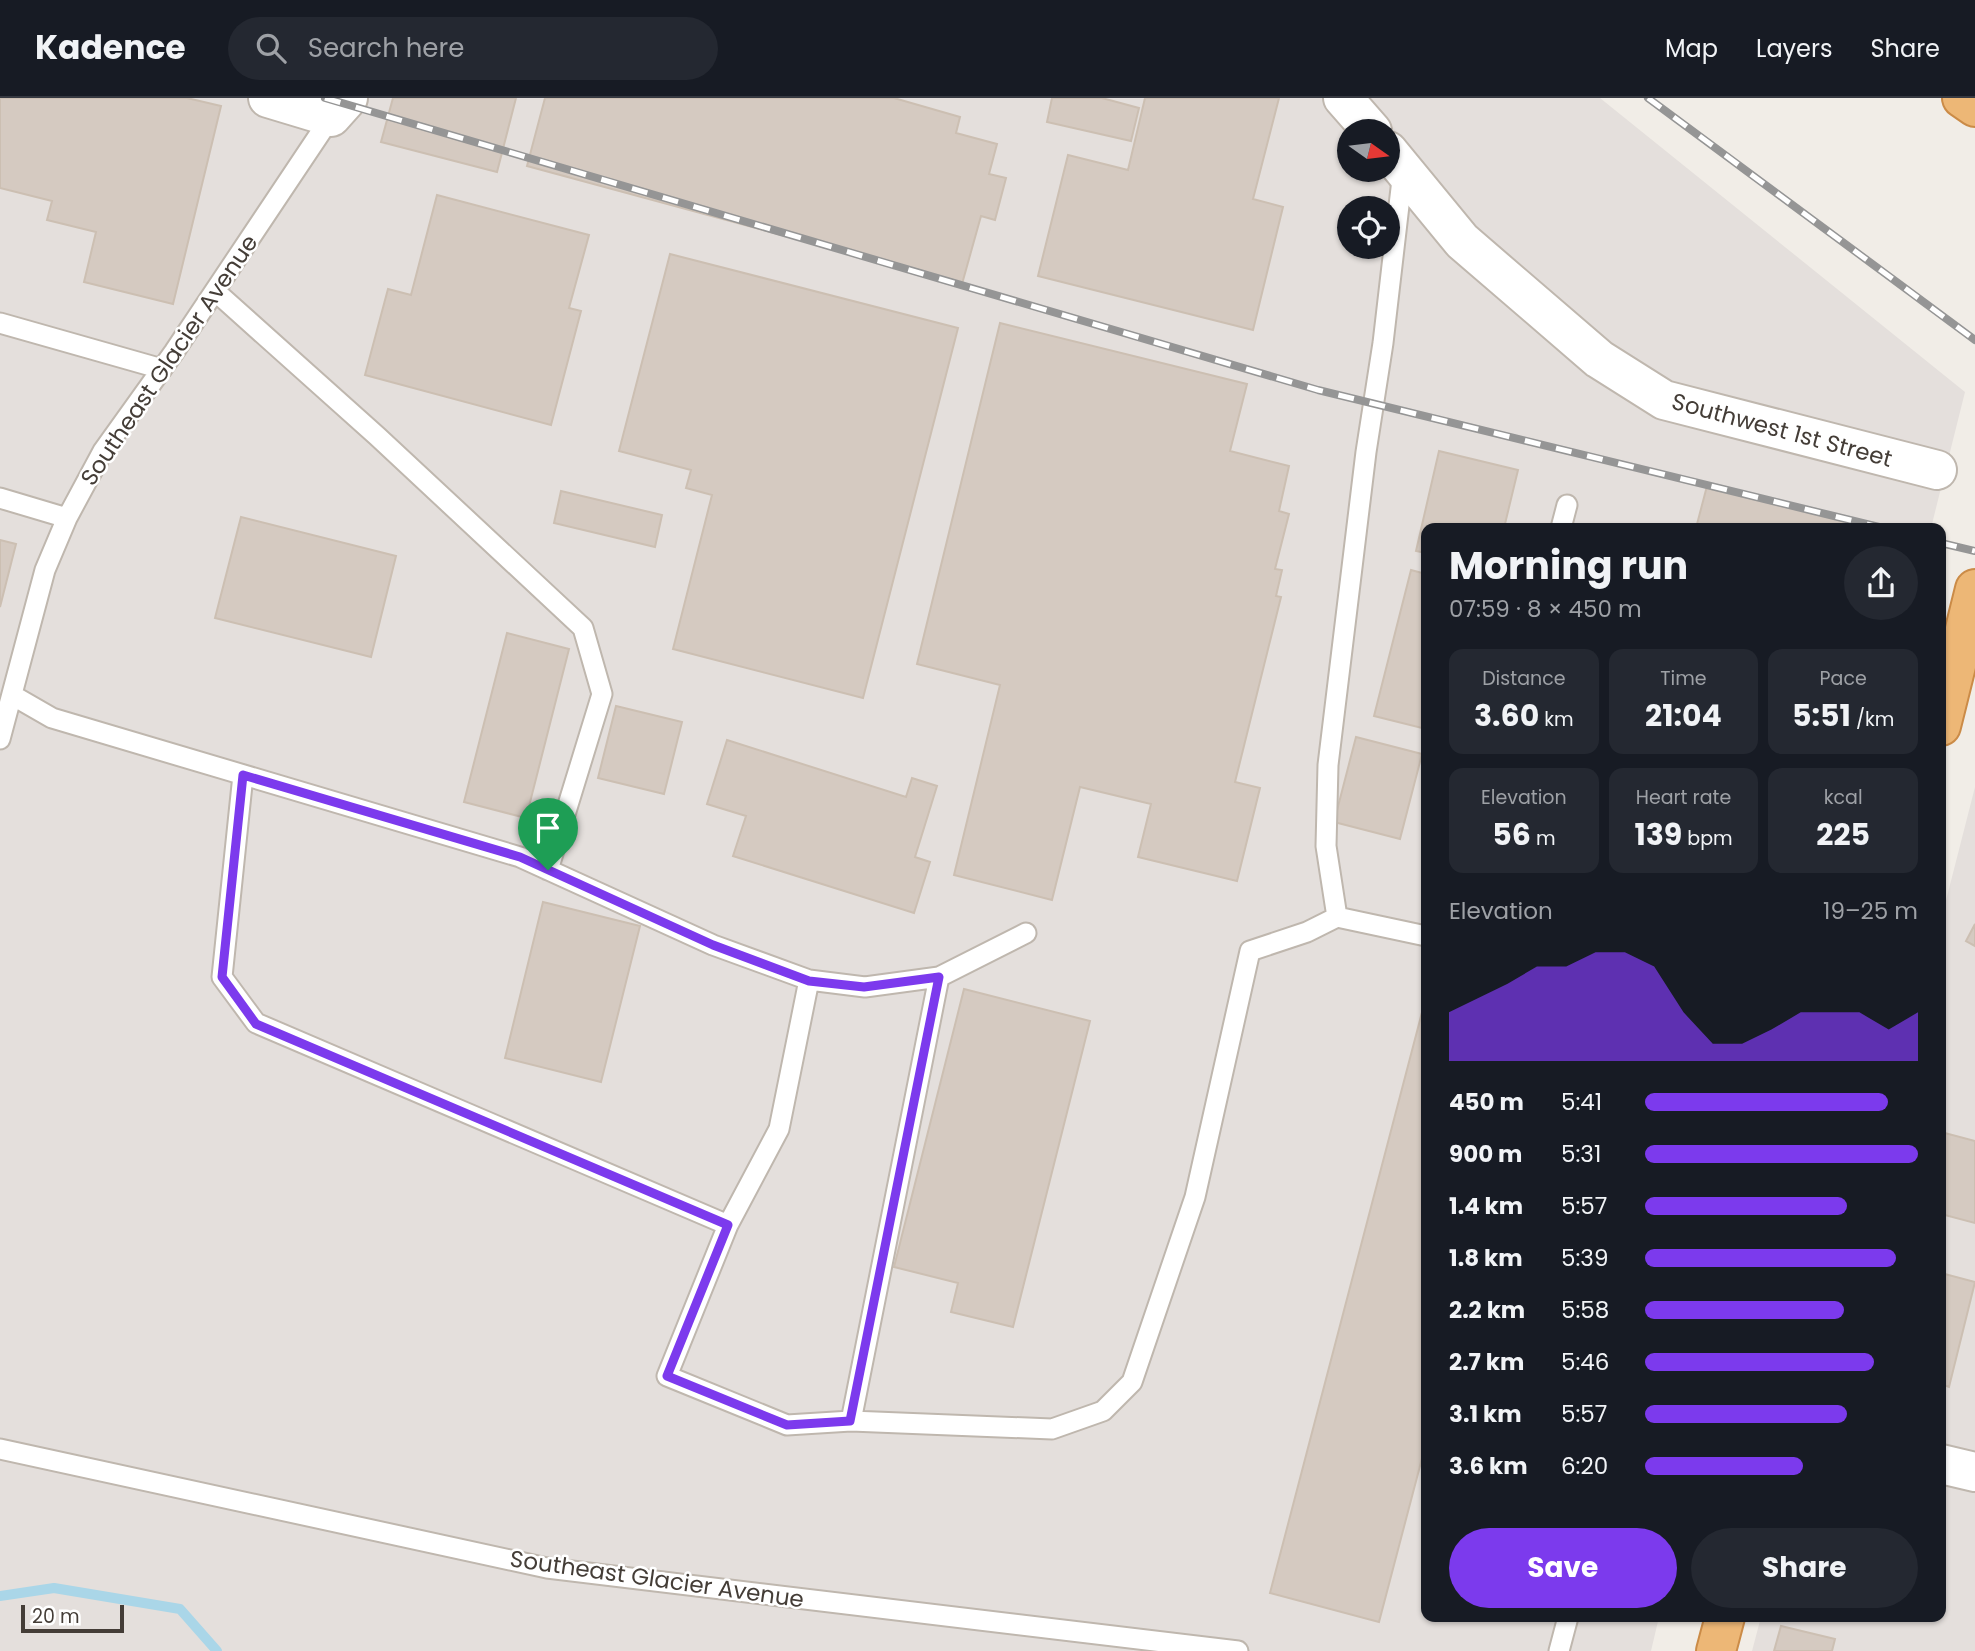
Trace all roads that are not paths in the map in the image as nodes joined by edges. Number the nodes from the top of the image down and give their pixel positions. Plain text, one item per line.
1 (268, 98) edge
2 (1343, 98) edge
3 (1962, 98) edge
4 (339, 107) edge
5 (1975, 107) edge
6 (1361, 119) edge
7 (1400, 165) edge
8 (1394, 182) edge
9 (215, 291) junction
10 (0, 323) edge
11 (162, 369) junction
12 (1937, 470) dead end
13 (0, 479) edge
14 (4, 499) edge
15 (1567, 505) dead end
16 (68, 518) junction
17 (1562, 523) edge
18 (1975, 589) edge
19 (12, 695) junction
20 (1946, 706) edge
21 (0, 738) edge
22 (243, 775) junction
23 (548, 870) junction
24 (1337, 916) junction
25 (1026, 933) dead end
26 (1421, 935) edge
27 (939, 977) junction
28 (809, 981) junction
29 (728, 1225) junction
30 (850, 1421) junction
31 (0, 1449) edge
32 (1946, 1465) edge
33 (1975, 1472) edge
34 (1567, 1622) edge
35 (1723, 1622) edge
36 (1238, 1651) edge
37 (1559, 1651) edge
38 (1716, 1651) edge

1 - 4 street
2 - 6 street
3 - 5 highway
4 - 9 lane, Southeast Glacier Avenue
7 - 12 street, Southwest 1st Street
8 - 24 lane
9 - 11 lane, Southeast Glacier Avenue
9 - 23 lane
10 - 11 lane
11 - 16 lane, Southeast Glacier Avenue
13 - 14 lane
14 - 16 lane
15 - 17 lane
16 - 19 lane, Southeast Glacier Avenue
18 - 20 highway
19 - 21 lane, Southeast Glacier Avenue
19 - 22 lane
22 - 23 lane
22 - 29 lane
23 - 28 lane
24 - 26 lane
24 - 30 lane
25 - 27 lane
27 - 28 lane
27 - 30 lane
28 - 29 lane
29 - 30 lane
31 - 36 lane, Southeast Glacier Avenue
32 - 33 street
34 - 37 lane
35 - 38 highway

